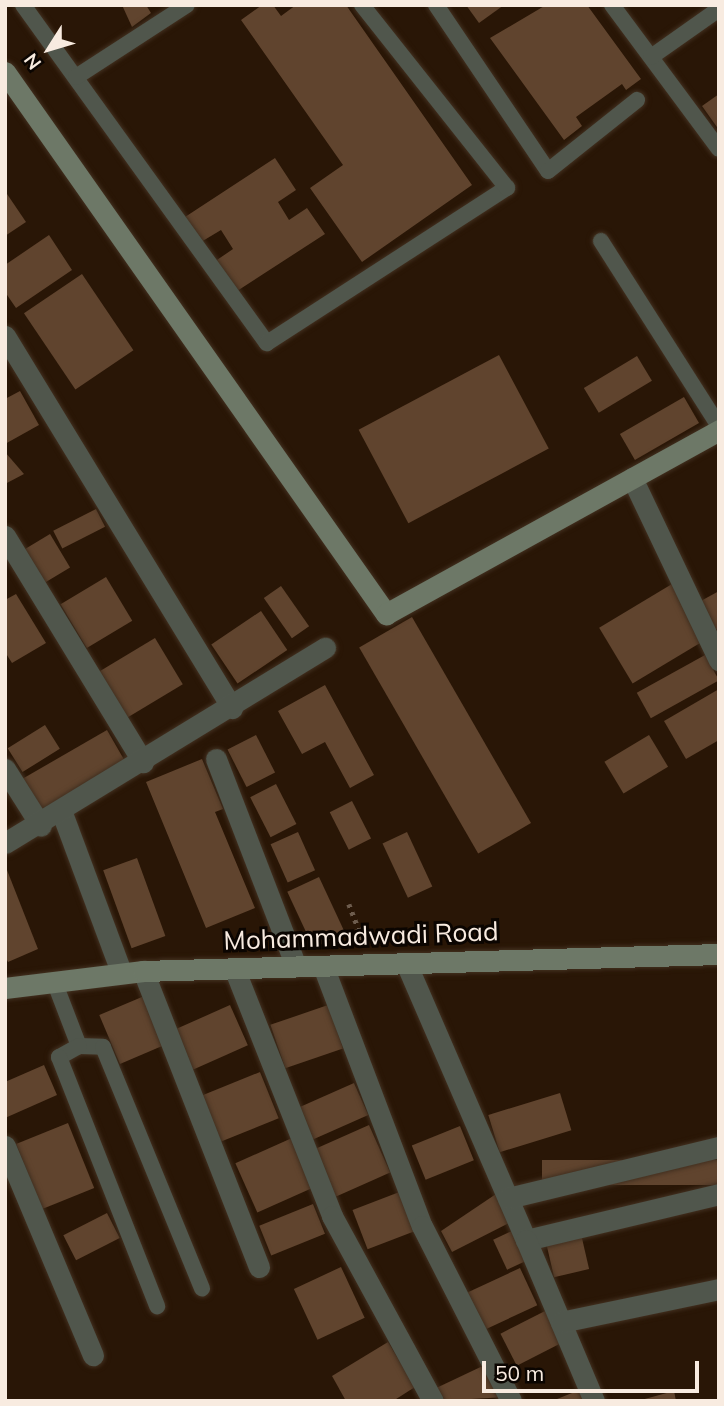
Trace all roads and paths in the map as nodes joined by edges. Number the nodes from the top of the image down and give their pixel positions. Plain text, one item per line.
1 (23, 5) edge
2 (187, 5) edge
3 (362, 5) edge
4 (436, 5) edge
5 (612, 5) edge
6 (719, 9) edge
7 (651, 57) junction
8 (5, 72) edge
9 (76, 77) junction
10 (638, 100) dead end
11 (719, 149) edge
12 (601, 241) dead end
13 (5, 336) edge
14 (719, 428) edge
15 (632, 478) junction
16 (5, 537) edge
17 (325, 648) dead end
18 (719, 660) edge
19 (232, 708) junction
20 (216, 759) dead end
21 (143, 762) junction
22 (5, 769) edge
23 (62, 813) junction
24 (41, 826) junction
25 (5, 843) edge
26 (349, 904) dead end
27 (719, 954) edge
28 (406, 963) junction
29 (373, 964) junction
30 (296, 966) junction
31 (323, 966) junction
32 (234, 968) junction
33 (143, 971) junction
34 (121, 972) junction
35 (54, 981) junction
36 (5, 988) edge
37 (79, 1046) junction
38 (5, 1146) edge
39 (719, 1147) edge
40 (719, 1194) edge
41 (508, 1198) junction
42 (526, 1240) junction
43 (259, 1267) dead end
44 (202, 1288) dead end
45 (719, 1289) edge
46 (157, 1306) dead end
47 (561, 1322) junction
48 (93, 1356) dead end
49 (433, 1401) edge
50 (511, 1401) edge
51 (594, 1401) edge

1 - 9 lane
2 - 9 lane
3 - 9 lane
4 - 10 lane
5 - 7 lane
6 - 7 lane
7 - 11 lane
8 - 15 street
12 - 14 lane
13 - 19 street
14 - 15 street
15 - 18 street
16 - 21 street
17 - 19 street
19 - 21 street
20 - 30 street
21 - 23 street
22 - 24 street
23 - 24 street
23 - 34 street
24 - 25 street
26 - 29 path
27 - 28 street, Mohammadwadi Road
28 - 29 street, Mohammadwadi Road
28 - 41 street
29 - 31 street, Mohammadwadi Road
30 - 31 street, Mohammadwadi Road
30 - 32 street, Mohammadwadi Road
31 - 50 street
32 - 33 street, Mohammadwadi Road
32 - 49 street
33 - 34 street, Mohammadwadi Road
33 - 43 street
34 - 35 street, Mohammadwadi Road
35 - 36 street, Mohammadwadi Road
35 - 37 lane
37 - 44 lane
37 - 46 lane
38 - 48 street
39 - 41 street
40 - 42 street
41 - 42 street
42 - 47 street
45 - 47 street
47 - 51 street

